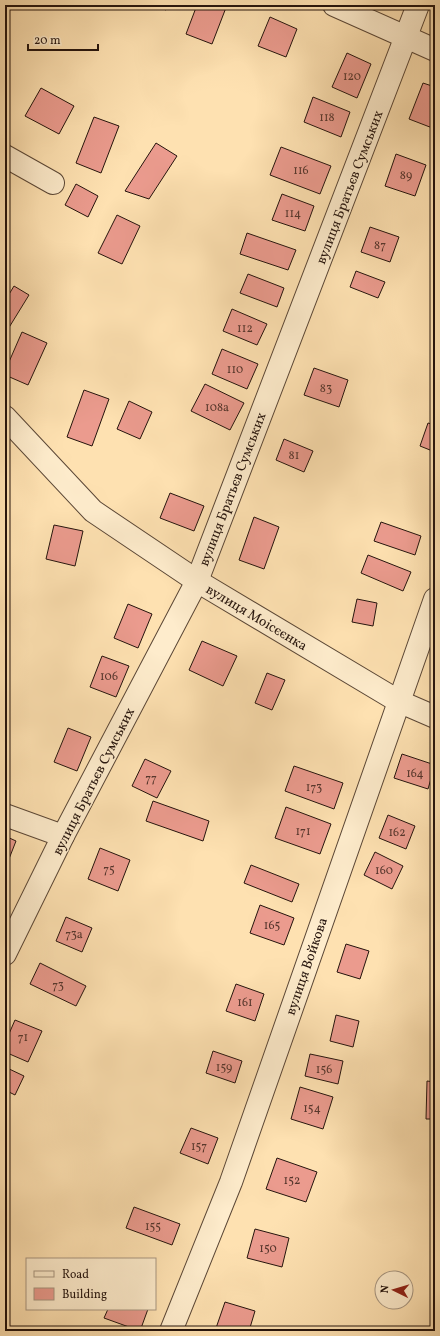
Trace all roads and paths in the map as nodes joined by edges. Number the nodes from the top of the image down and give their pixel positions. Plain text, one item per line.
1 (334, 5) edge
2 (418, 5) edge
3 (407, 36) junction
4 (435, 50) edge
5 (5, 156) edge
6 (53, 183) dead end
7 (5, 417) edge
8 (197, 581) junction
9 (435, 599) edge
10 (398, 700) junction
11 (435, 717) edge
12 (5, 815) edge
13 (64, 836) junction
14 (5, 954) edge
15 (171, 1331) edge

1 - 3 street
2 - 3 street, вулиця Братьєв Сумських
3 - 4 street
3 - 8 street, вулиця Братьєв Сумських
5 - 6 street
7 - 8 street, вулиця Моісєєнка
8 - 10 street, вулиця Моісєєнка
8 - 13 street, вулиця Братьєв Сумських
9 - 10 street, вулиця Войкова
10 - 11 street, вулиця Моісєєнка
10 - 15 street, вулиця Войкова
12 - 13 street
13 - 14 street, вулиця Братьєв Сумських

